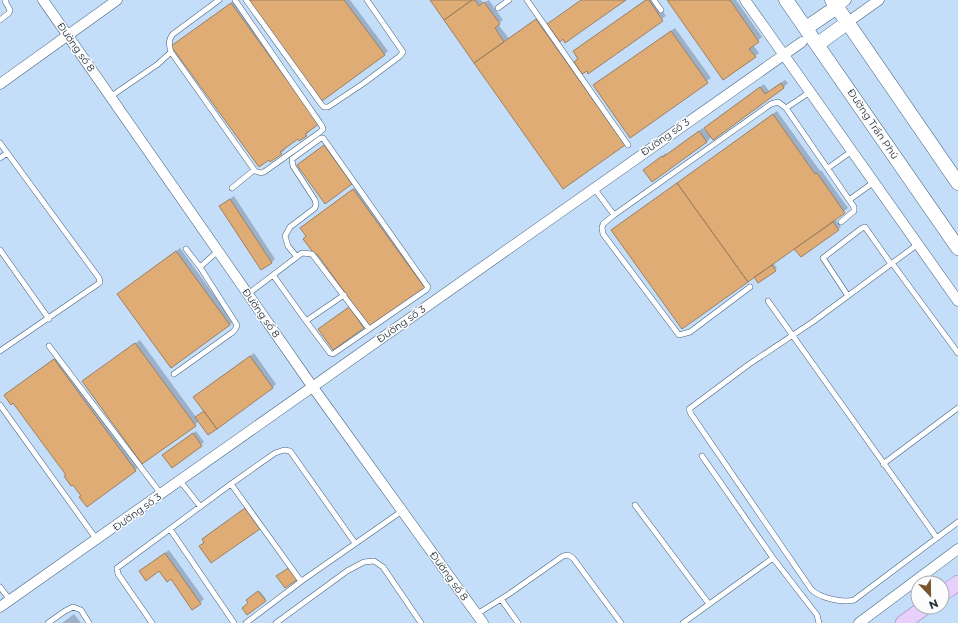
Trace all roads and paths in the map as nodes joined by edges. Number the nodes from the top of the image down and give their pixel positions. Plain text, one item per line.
1 (5, 0) edge
2 (42, 0) edge
3 (117, 0) edge
4 (219, 0) edge
5 (235, 0) edge
6 (246, 0) edge
7 (367, 0) edge
8 (509, 0) edge
9 (527, 0) edge
10 (654, 0) edge
11 (745, 0) edge
12 (786, 0) edge
13 (879, 0) edge
14 (838, 2) edge
15 (498, 8) dead end
16 (661, 10) dead end
17 (0, 20) edge
18 (848, 22) junction
19 (806, 28) junction
20 (68, 36) junction
21 (802, 42) junction
22 (818, 44) junction
23 (171, 52) junction
24 (783, 54) junction
25 (0, 84) edge
26 (810, 92) junction
27 (110, 96) junction
28 (786, 108) junction
29 (0, 143) edge
30 (628, 145) dead end
31 (852, 151) junction
32 (7, 153) junction
33 (0, 158) edge
34 (828, 168) junction
35 (254, 170) junction
36 (874, 182) junction
37 (958, 182) edge
38 (232, 188) dead end
39 (594, 188) junction
40 (849, 200) junction
41 (614, 215) junction
42 (841, 222) dead end
43 (918, 244) junction
44 (958, 248) edge
45 (186, 249) dead end
46 (0, 250) edge
47 (218, 251) junction
48 (297, 257) junction
49 (891, 264) junction
50 (200, 267) junction
51 (273, 275) junction
52 (750, 287) dead end
53 (248, 294) junction
54 (344, 295) junction
55 (848, 296) junction
56 (768, 300) dead end
57 (958, 301) edge
58 (49, 319) junction
59 (306, 321) junction
60 (369, 329) junction
61 (792, 336) junction
62 (49, 346) dead end
63 (0, 351) edge
64 (958, 353) edge
65 (174, 374) dead end
66 (312, 386) junction
67 (0, 405) edge
68 (958, 408) edge
69 (702, 456) dead end
70 (884, 464) junction
71 (180, 481) junction
72 (231, 484) junction
73 (160, 494) junction
74 (635, 505) dead end
75 (200, 506) junction
76 (402, 511) junction
77 (958, 522) edge
78 (170, 529) junction
79 (937, 538) junction
80 (97, 540) junction
81 (355, 543) junction
82 (958, 549) edge
83 (773, 558) junction
84 (303, 580) junction
85 (0, 587) edge
86 (501, 599) junction
87 (10, 600) junction
88 (709, 604) junction
89 (0, 607) edge
90 (477, 614) junction
91 (914, 615) edge
92 (48, 623) edge
93 (89, 623) edge
94 (152, 623) edge
95 (234, 623) edge
96 (246, 623) edge
97 (276, 623) edge
98 (421, 623) edge
99 (483, 623) edge
100 (518, 623) edge
101 (621, 623) edge
102 (684, 623) edge
103 (819, 623) edge
104 (859, 623) edge
105 (903, 623) edge

1 - 17 lane
2 - 20 street, Đường số 8
3 - 20 street
4 - 23 lane
5 - 35 lane
6 - 7 lane
8 - 15 lane
9 - 30 lane
10 - 16 lane
11 - 24 street
12 - 19 main road, Đường Trần Phú
13 - 18 street
14 - 18 main road
14 - 19 main road
18 - 22 main road
18 - 37 main road
19 - 21 street
19 - 22 main road, Đường Trần Phú
20 - 25 street
20 - 27 street, Đường số 8
21 - 22 street
21 - 24 street, Đường số 3
22 - 44 main road, Đường Trần Phú
23 - 27 lane
23 - 35 lane
24 - 26 street
24 - 39 street, Đường số 3
26 - 28 lane
26 - 31 street
27 - 47 street, Đường số 8
28 - 34 lane
28 - 41 lane
29 - 32 lane
31 - 34 lane
31 - 36 street
32 - 33 lane
32 - 58 lane
34 - 40 lane
35 - 38 lane
36 - 40 lane
36 - 43 street
39 - 41 lane
39 - 66 street, Đường số 3
40 - 42 lane
41 - 52 lane
43 - 49 lane
43 - 57 street
45 - 50 lane
46 - 58 lane
47 - 50 lane
47 - 53 street, Đường số 8
48 - 51 lane
48 - 54 lane
48 - 60 lane
49 - 55 lane
49 - 55 lane
49 - 64 lane
50 - 65 lane
51 - 53 lane
51 - 59 lane
53 - 66 street, Đường số 8
54 - 59 lane
54 - 60 lane
55 - 61 lane
56 - 61 lane
58 - 63 lane
59 - 60 lane
61 - 70 lane
61 - 79 lane
62 - 73 lane
66 - 71 street, Đường số 3
66 - 76 street, Đường số 8
67 - 80 lane
68 - 70 lane
69 - 83 lane
70 - 79 lane
71 - 73 street, Đường số 3
71 - 75 lane
72 - 75 lane
72 - 81 lane
72 - 84 lane
73 - 80 street, Đường số 3
74 - 88 lane
75 - 78 lane
76 - 81 lane
76 - 90 street, Đường số 8
77 - 79 lane
78 - 94 lane
78 - 95 lane
80 - 87 street, Đường số 3
81 - 84 lane
82 - 104 street
83 - 88 lane
83 - 103 lane
84 - 96 lane
85 - 87 lane
86 - 90 lane
86 - 100 lane
86 - 101 lane
87 - 89 street, Đường số 3
88 - 102 lane
90 - 99 street, Đường số 8
91 - 105 main road
92 - 93 lane
97 - 98 lane

